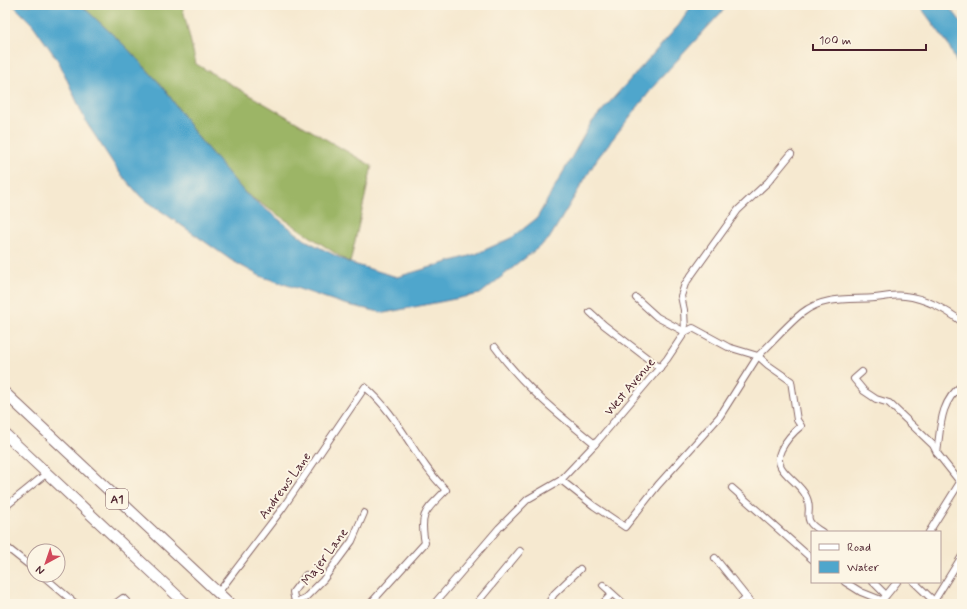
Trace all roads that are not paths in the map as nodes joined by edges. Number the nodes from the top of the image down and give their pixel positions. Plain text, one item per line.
1 (791, 154) dead end
2 (636, 298) dead end
3 (590, 312) dead end
4 (962, 322) edge
5 (685, 332) junction
6 (495, 347) dead end
7 (758, 356) junction
8 (660, 368) junction
9 (862, 372) dead end
10 (962, 385) edge
11 (5, 393) edge
12 (5, 434) edge
13 (595, 444) junction
14 (937, 453) junction
15 (47, 473) junction
16 (561, 480) junction
17 (961, 480) edge
18 (732, 488) dead end
19 (5, 507) edge
20 (364, 513) dead end
21 (820, 531) edge
22 (930, 531) edge
23 (5, 546) edge
24 (520, 551) dead end
25 (962, 556) edge
26 (811, 557) edge
27 (715, 558) dead end
28 (26, 563) edge
29 (580, 569) dead end
30 (306, 575) dead end
31 (51, 583) edge
32 (847, 583) edge
33 (874, 583) edge
34 (896, 583) edge
35 (915, 583) edge
36 (603, 585) dead end
37 (218, 593) junction
38 (612, 594) junction
39 (886, 595) junction
40 (746, 597) junction
41 (880, 602) edge
42 (936, 602) edge
43 (293, 603) edge
44 (76, 604) edge
45 (115, 604) edge
46 (129, 604) edge
47 (186, 604) edge
48 (230, 604) edge
49 (370, 604) edge
50 (434, 604) edge
51 (476, 604) edge
52 (548, 604) edge
53 (602, 604) edge
54 (624, 604) edge
55 (739, 604) edge
56 (752, 604) edge

1 - 5 street
2 - 5 street
3 - 8 street
4 - 7 street
5 - 7 street
5 - 8 street, West Avenue
6 - 13 street
7 - 16 street
7 - 21 street
8 - 13 street, West Avenue
9 - 14 street
10 - 14 street
11 - 37 highway, A1
12 - 15 highway, A1
13 - 16 street, West Avenue
14 - 17 street
15 - 19 street
15 - 47 highway, A1
16 - 50 street, West Avenue
17 - 22 street
18 - 26 street
20 - 43 street, Majer Lane
23 - 28 street
24 - 51 street
25 - 42 street
27 - 40 street
29 - 52 street
30 - 43 street
31 - 44 street
32 - 41 street
33 - 39 street
34 - 39 street
35 - 42 street
36 - 38 street
37 - 48 highway, A1
37 - 49 street, Andrews Lane
38 - 53 street
38 - 54 street
39 - 41 street
40 - 55 street
40 - 56 street
45 - 46 street

